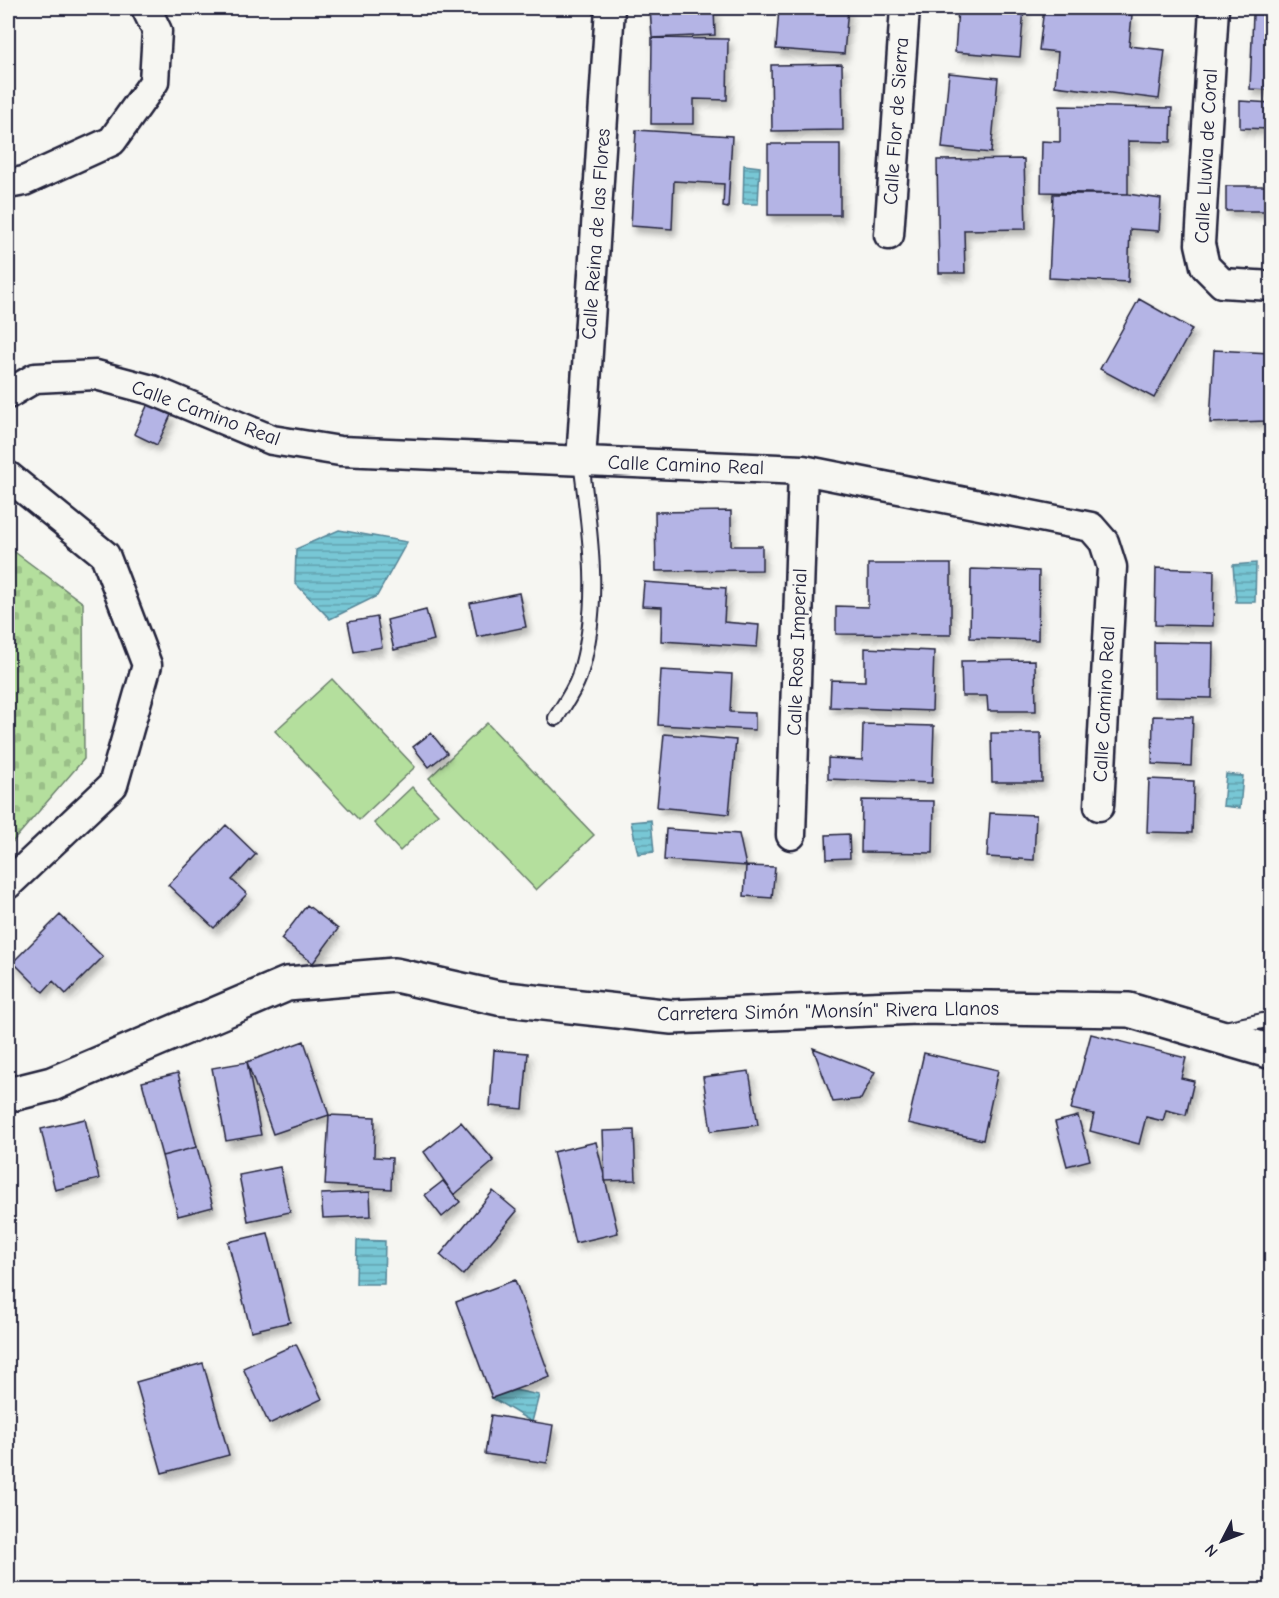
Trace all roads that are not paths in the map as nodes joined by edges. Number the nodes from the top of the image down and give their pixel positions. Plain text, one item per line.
1 (146, 8) edge
2 (610, 8) edge
3 (905, 8) edge
4 (1214, 8) edge
5 (8, 184) edge
6 (889, 235) dead end
7 (1272, 286) edge
8 (8, 394) edge
9 (581, 461) junction
10 (803, 470) junction
11 (8, 476) edge
12 (556, 718) dead end
13 (1099, 806) dead end
14 (791, 834) dead end
15 (8, 884) edge
16 (1272, 1020) edge
17 (1204, 1033) junction
18 (1272, 1052) edge
19 (8, 1095) edge

1 - 5 street
2 - 9 street, Calle Reina de las Flores
3 - 6 street, Calle Flor de Sierra
4 - 7 street, Calle Lluvia de Coral
8 - 9 street, Calle Camino Real
9 - 10 street, Calle Camino Real
9 - 12 lane
10 - 13 street, Calle Camino Real
10 - 14 street, Calle Rosa Imperial
11 - 15 street
16 - 17 lane
17 - 18 street, Carretera Simón "Monsín" Rivera Llanos
17 - 19 street, Carretera Simón "Monsín" Rivera Llanos

